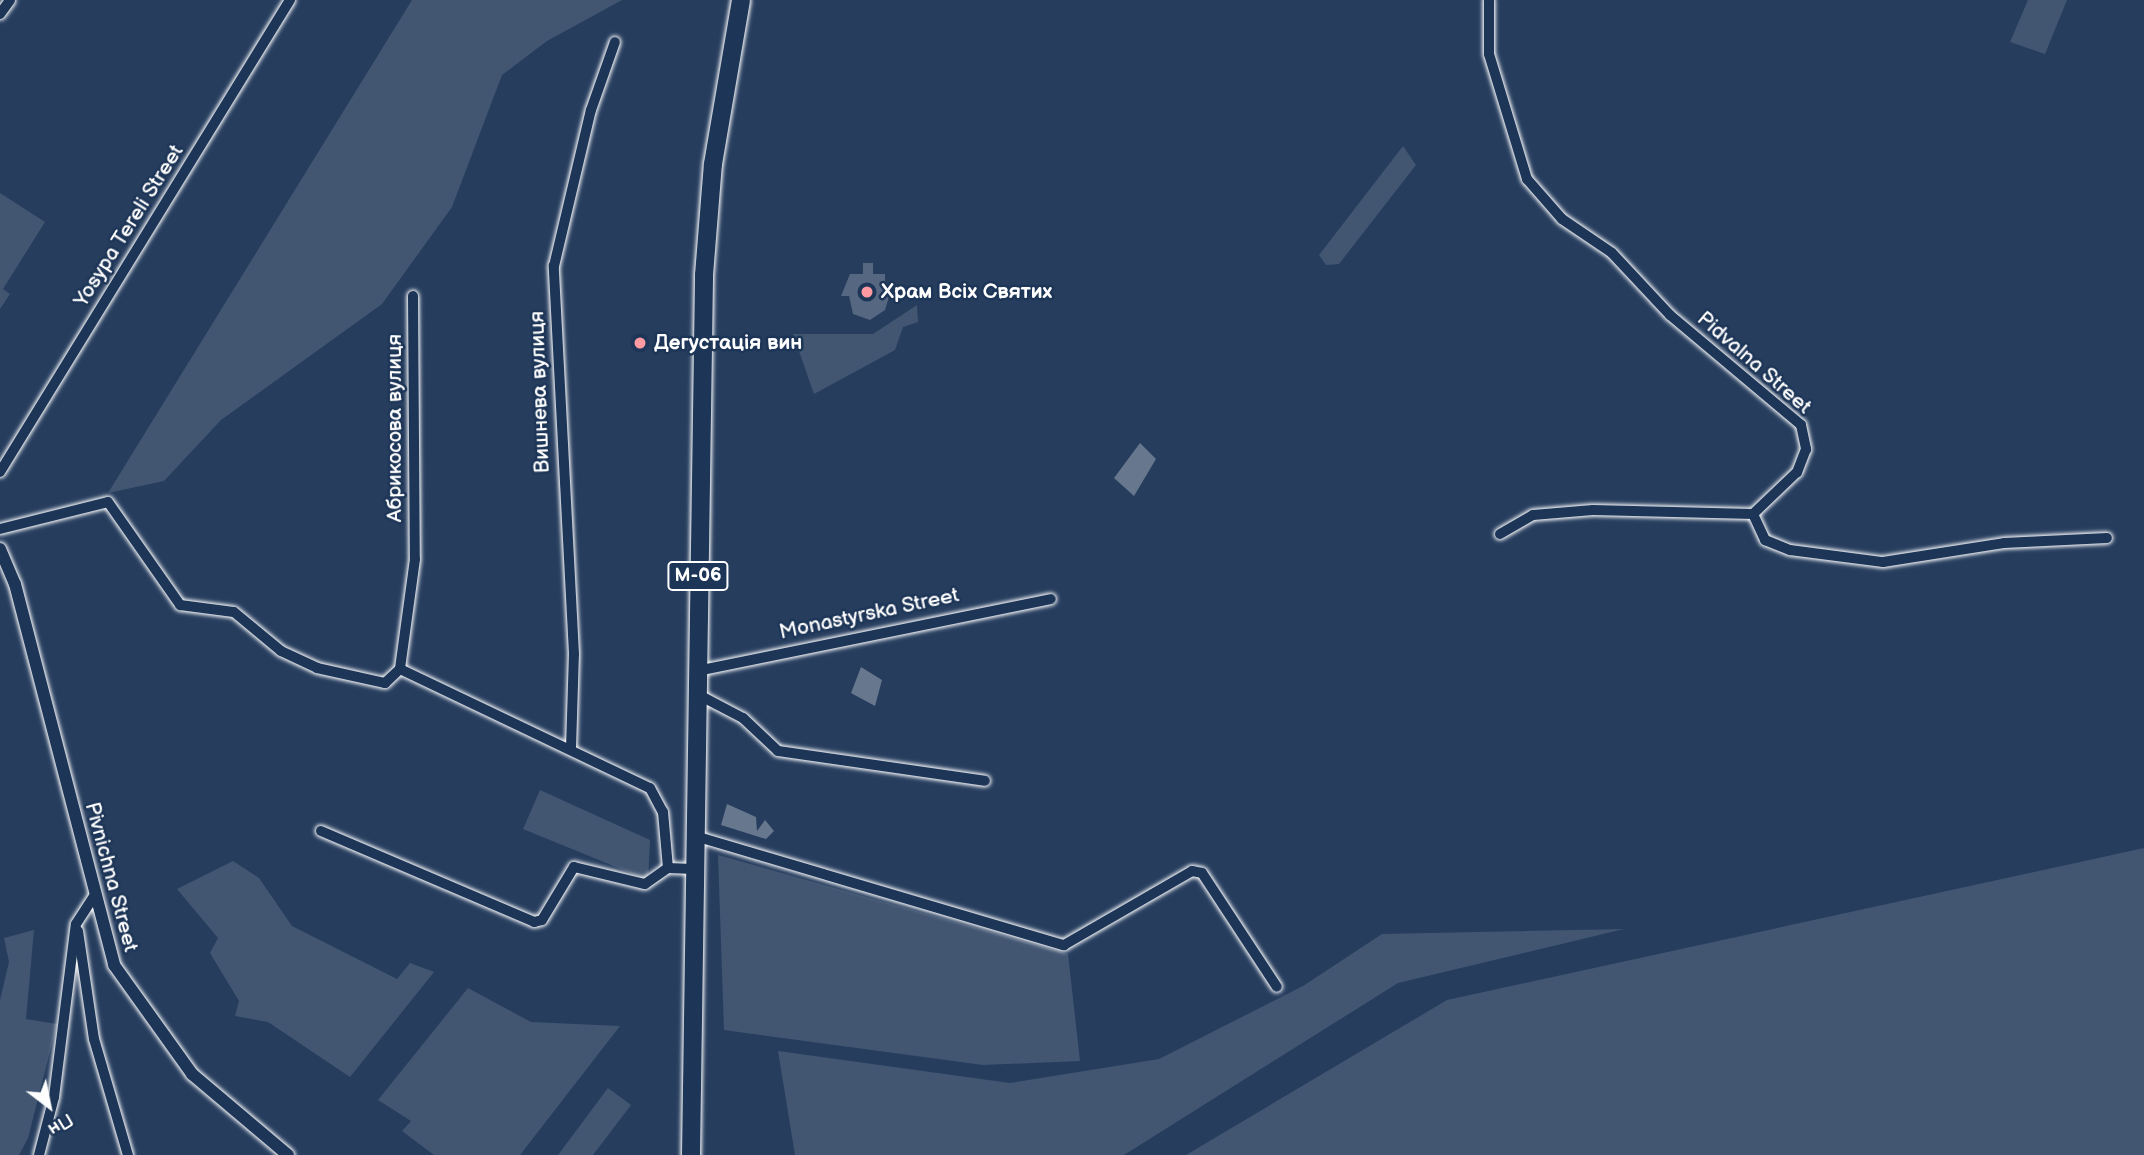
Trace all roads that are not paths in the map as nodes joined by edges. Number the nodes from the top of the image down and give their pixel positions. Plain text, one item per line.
1 (9, 0) edge
2 (290, 0) edge
3 (741, 0) edge
4 (1489, 0) edge
5 (0, 14) edge
6 (615, 42) dead end
7 (412, 296) dead end
8 (0, 472) edge
9 (1753, 514) junction
10 (0, 529) edge
11 (1500, 534) dead end
12 (2108, 538) dead end
13 (0, 549) edge
14 (1051, 599) dead end
15 (400, 669) junction
16 (697, 671) junction
17 (696, 694) junction
18 (571, 748) junction
19 (985, 782) dead end
20 (321, 831) dead end
21 (695, 836) junction
22 (668, 868) junction
23 (694, 869) junction
24 (94, 896) junction
25 (76, 925) junction
26 (1277, 987) dead end
27 (39, 1155) edge
28 (128, 1155) edge
29 (288, 1155) edge
30 (691, 1155) edge

1 - 5 street
2 - 8 street, Yosypa Tereli Street
3 - 16 highway, М-06
4 - 9 street, Pidvalna Street
6 - 18 street, Вишнева вулиця
7 - 15 street, Абрикосова вулиця
9 - 11 street
9 - 12 street
10 - 15 street
13 - 24 street, Pivnichna Street
14 - 16 street, Monastyrska Street
15 - 18 street
16 - 17 highway, М-06
17 - 19 street
17 - 21 highway, М-06
18 - 22 street
20 - 22 street
21 - 23 highway, М-06
21 - 26 street
22 - 23 street
23 - 30 highway, М-06
24 - 25 street
24 - 29 street, Pivnichna Street
25 - 27 street
25 - 28 street

